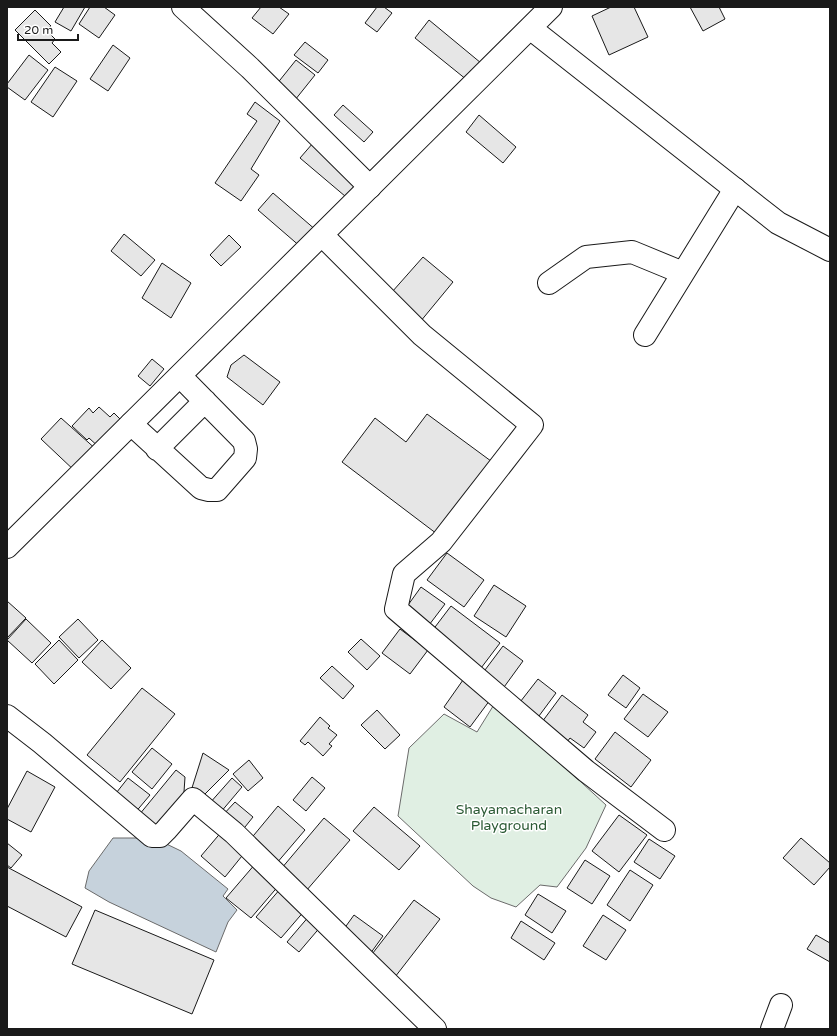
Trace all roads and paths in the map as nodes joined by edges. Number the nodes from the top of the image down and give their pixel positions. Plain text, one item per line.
1 (183, 7) edge
2 (551, 7) edge
3 (530, 28) junction
4 (370, 187) junction
5 (735, 189) junction
6 (322, 235) junction
7 (830, 250) edge
8 (683, 273) junction
9 (549, 283) dead end
10 (645, 335) dead end
11 (180, 376) junction
12 (205, 401) junction
13 (131, 424) junction
14 (157, 448) junction
15 (8, 544) edge
16 (7, 716) edge
17 (664, 830) dead end
18 (781, 1005) dead end
19 (435, 1029) edge
20 (772, 1029) edge

1 - 4 street
2 - 3 street
3 - 4 street
3 - 5 street
4 - 6 street
5 - 7 street
5 - 8 street
6 - 11 street
6 - 17 street
8 - 9 street
8 - 10 street
11 - 12 street
11 - 13 street
12 - 14 street
12 - 14 street
13 - 14 street
13 - 15 street
16 - 19 street
18 - 20 street

